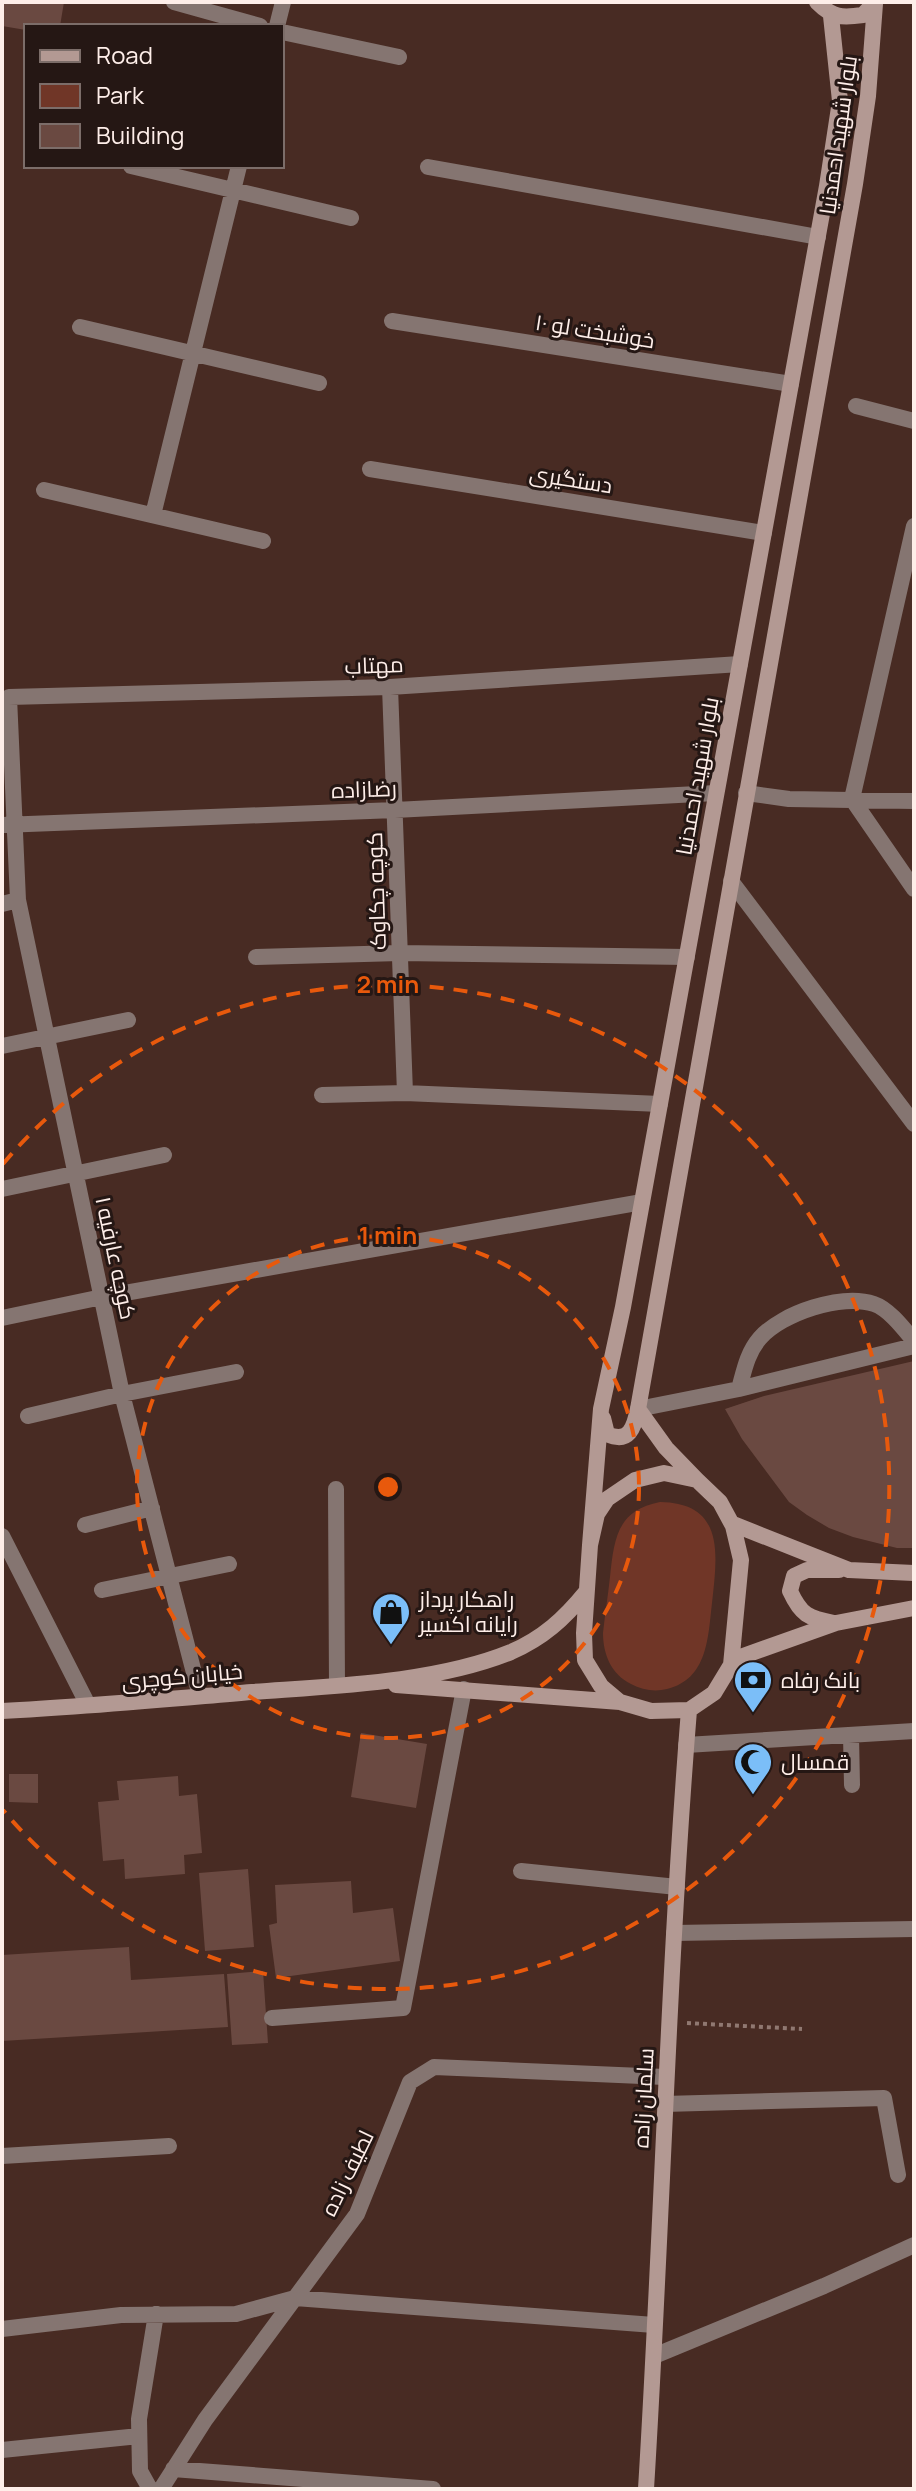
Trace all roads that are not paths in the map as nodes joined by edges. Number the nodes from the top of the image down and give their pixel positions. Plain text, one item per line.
1 (174, 2) edge
2 (283, 2) edge
3 (817, 2) edge
4 (875, 3) edge
5 (831, 16) junction
6 (253, 24) edge
7 (278, 24) edge
8 (284, 32) edge
9 (399, 57) dead end
10 (428, 167) dead end
11 (139, 168) edge
12 (238, 168) edge
13 (232, 190) junction
14 (351, 218) dead end
15 (818, 237) junction
16 (392, 321) dead end
17 (80, 327) dead end
18 (192, 355) junction
19 (319, 383) dead end
20 (791, 384) junction
21 (856, 406) dead end
22 (914, 421) edge
23 (370, 469) dead end
24 (44, 490) dead end
25 (153, 515) junction
26 (914, 526) edge
27 (764, 533) junction
28 (263, 541) dead end
29 (740, 664) junction
30 (390, 687) junction
31 (9, 697) joint
32 (716, 793) junction
33 (746, 793) junction
34 (852, 799) junction
35 (913, 801) edge
36 (395, 810) junction
37 (8, 825) edge
38 (731, 881) junction
39 (914, 889) edge
40 (10, 902) edge
41 (400, 953) junction
42 (256, 957) dead end
43 (687, 957) junction
44 (128, 1020) dead end
45 (46, 1036) junction
46 (2, 1046) edge
47 (405, 1093) junction
48 (322, 1095) dead end
49 (660, 1104) junction
50 (914, 1124) edge
51 (164, 1155) dead end
52 (76, 1175) junction
53 (2, 1189) edge
54 (642, 1202) junction
55 (102, 1297) junction
56 (2, 1318) edge
57 (914, 1344) edge
58 (236, 1372) dead end
59 (739, 1389) junction
60 (122, 1394) junction
61 (601, 1409) junction
62 (638, 1409) junction
63 (28, 1416) dead end
64 (697, 1480) junction
65 (336, 1489) dead end
66 (152, 1508) junction
67 (733, 1524) junction
68 (85, 1525) dead end
69 (2, 1536) edge
70 (590, 1545) junction
71 (229, 1564) dead end
72 (849, 1570) junction
73 (914, 1573) edge
74 (169, 1576) junction
75 (102, 1590) dead end
76 (586, 1592) junction
77 (914, 1608) edge
78 (836, 1623) junction
79 (732, 1660) junction
80 (366, 1683) junction
81 (337, 1685) junction
82 (464, 1689) junction
83 (200, 1696) junction
84 (620, 1702) junction
85 (88, 1705) junction
86 (689, 1710) junction
87 (2, 1711) edge
88 (914, 1731) edge
89 (851, 1735) junction
90 (686, 1745) junction
91 (852, 1785) dead end
92 (521, 1871) dead end
93 (677, 1887) junction
94 (914, 1929) edge
95 (674, 1933) junction
96 (272, 2018) dead end
97 (665, 2077) junction
98 (664, 2104) junction
99 (169, 2146) dead end
100 (2, 2156) edge
101 (898, 2175) dead end
102 (914, 2245) edge
103 (295, 2298) junction
104 (156, 2314) junction
105 (654, 2325) junction
106 (2, 2329) edge
107 (654, 2356) junction
108 (139, 2436) junction
109 (2, 2450) edge
110 (173, 2469) junction
111 (150, 2489) edge
112 (161, 2489) edge
113 (433, 2489) edge
114 (646, 2489) edge

1 - 6 street
2 - 7 street
3 - 5 main road
4 - 5 main road
4 - 33 main road, بلوار شهید احمدنیا
5 - 15 main road, بلوار شهید احمدنیا
8 - 9 street
10 - 15 street
11 - 13 street
12 - 13 street
13 - 14 street
13 - 18 street
15 - 20 main road, بلوار شهید احمدنیا
16 - 20 street, خوشبخت لو ۱۰
17 - 18 street
18 - 19 street
18 - 25 street
20 - 27 main road, بلوار شهید احمدنیا
21 - 22 street
23 - 27 street, دستگیری
24 - 25 street
25 - 28 street
26 - 34 street
27 - 29 main road, بلوار شهید احمدنیا
29 - 30 street, مهتاب
29 - 32 main road, بلوار شهید احمدنیا
30 - 31 street, مهتاب
30 - 36 street, کوچه چکاوک
31 - 37 street, کوچه عارفیه ۱
32 - 36 street, رضازاده
32 - 43 main road, بلوار شهید احمدنیا
33 - 34 street
33 - 38 main road, بلوار شهید احمدنیا
34 - 35 street
34 - 39 street
36 - 37 street, رضازاده
36 - 41 street, کوچه چکاوک
37 - 40 street, کوچه عارفیه ۱
38 - 50 street
38 - 62 main road, بلوار شهید احمدنیا
40 - 45 street, کوچه عارفیه ۱
41 - 42 street
41 - 43 street
41 - 47 street, کوچه چکاوک
43 - 49 main road, بلوار شهید احمدنیا
44 - 45 street
45 - 46 street
45 - 52 street, کوچه عارفیه ۱
47 - 48 street
47 - 49 street
49 - 54 main road, بلوار شهید احمدنیا
51 - 52 street
52 - 53 street
52 - 55 street, کوچه عارفیه ۱
54 - 55 street
54 - 61 main road, بلوار شهید احمدنیا
55 - 56 street
55 - 60 street, کوچه عارفیه ۱
57 - 59 street
57 - 59 street
58 - 60 street
59 - 62 street
60 - 63 street
60 - 66 street, کوچه عارفیه ۱
61 - 62 main road
61 - 70 main road, بلوار شهید احمدنیا
62 - 64 main road
64 - 67 main road
64 - 70 main road
65 - 81 street
66 - 68 street
66 - 74 street, کوچه عارفیه ۱
67 - 72 main road
67 - 79 main road
69 - 85 street
70 - 76 main road
71 - 74 street
72 - 73 main road
72 - 78 main road
74 - 75 street
74 - 83 street, کوچه عارفیه ۱
76 - 80 main road, خیابان کوچری
76 - 84 main road
77 - 78 main road
78 - 79 main road
79 - 86 main road
80 - 81 main road, خیابان کوچری
80 - 82 main road, خیابان کوچری
81 - 83 main road, خیابان کوچری
82 - 84 main road, خیابان کوچری
82 - 96 street
83 - 85 main road, خیابان کوچری
84 - 86 main road
85 - 87 main road, خیابان کوچری
86 - 90 main road, سلمان زاده
88 - 89 street
89 - 90 street
89 - 91 street
90 - 93 main road, سلمان زاده
92 - 93 street
93 - 95 main road, سلمان زاده
94 - 95 street
95 - 97 main road, سلمان زاده
97 - 98 main road, سلمان زاده
97 - 103 street, لطیف زاده
98 - 101 street
98 - 105 main road, سلمان زاده
99 - 100 street
102 - 107 street
103 - 104 street
103 - 105 street
103 - 110 street, لطیف زاده
104 - 106 street
104 - 108 street
105 - 107 main road, سلمان زاده
107 - 114 main road, سلمان زاده
108 - 109 street
108 - 111 street
110 - 112 street, لطیف زاده
110 - 113 street

